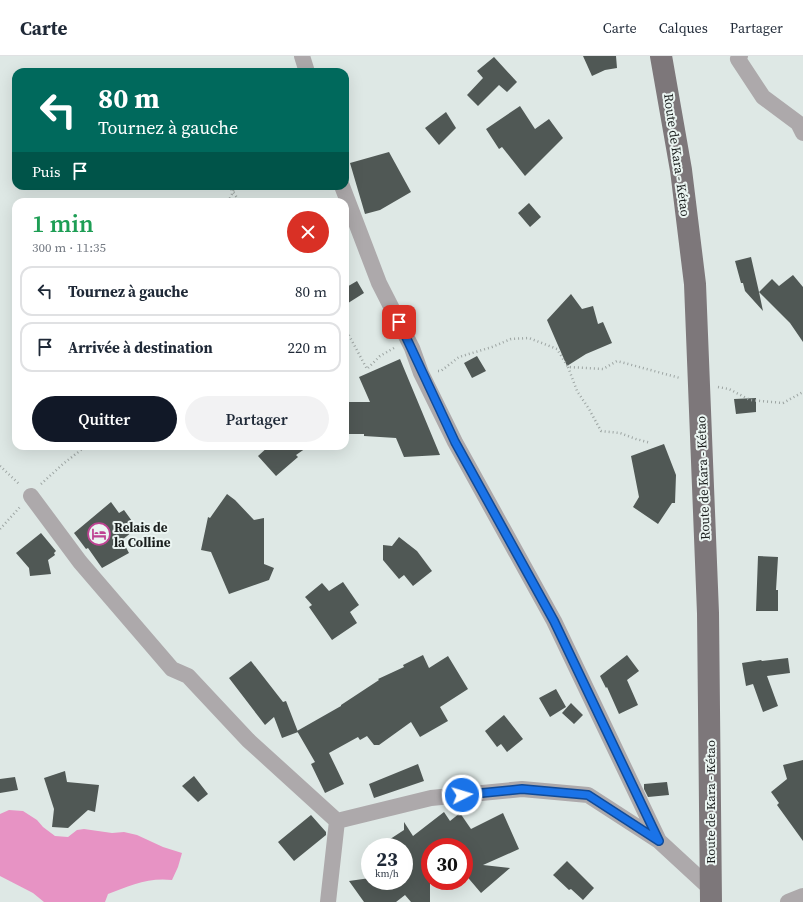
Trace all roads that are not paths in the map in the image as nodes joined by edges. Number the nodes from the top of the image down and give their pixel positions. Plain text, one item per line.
1 (302, 56) edge
2 (661, 56) edge
3 (740, 56) edge
4 (306, 68) edge
5 (803, 133) edge
6 (349, 204) edge
7 (31, 496) road end
8 (337, 821) junction
9 (659, 841) junction
10 (711, 896) edge
11 (803, 896) edge
12 (328, 902) edge
13 (788, 902) edge

1 - 4 street
2 - 10 main road, Route de Kara - Kétao
3 - 5 street
6 - 9 street
7 - 8 street
8 - 9 street
8 - 12 street
9 - 10 street
11 - 13 street

